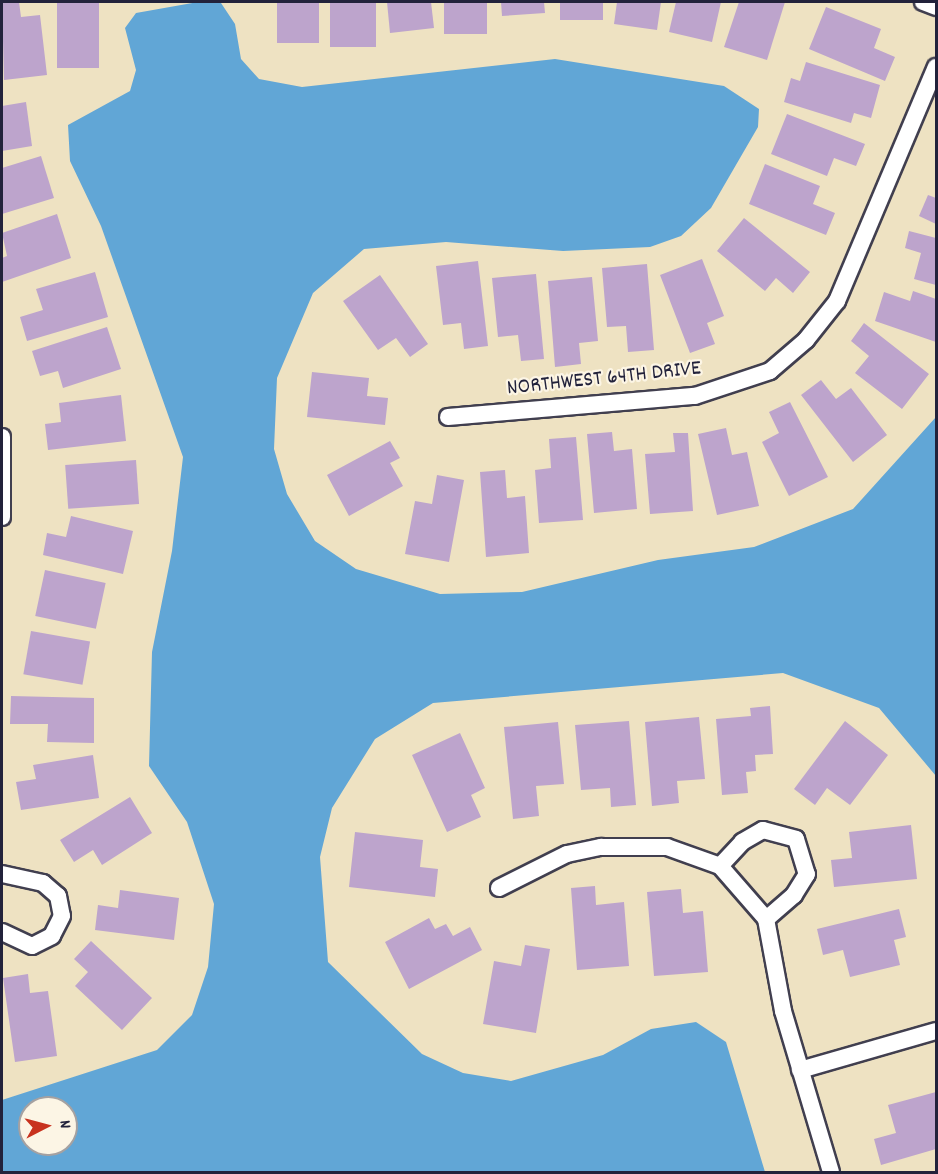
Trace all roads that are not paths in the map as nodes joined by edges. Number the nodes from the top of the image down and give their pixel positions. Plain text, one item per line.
1 (922, 2) edge
2 (936, 7) edge
3 (936, 67) edge
4 (448, 417) dead end
5 (2, 437) edge
6 (2, 517) edge
7 (720, 866) junction
8 (2, 874) edge
9 (499, 888) dead end
10 (766, 919) junction
11 (2, 932) edge
12 (936, 1031) edge
13 (800, 1070) junction
14 (831, 1173) edge

1 - 2 street
3 - 4 street, NORTHWEST 64TH DRIVE
5 - 6 street
7 - 9 street
7 - 10 street
7 - 10 street
8 - 11 street
10 - 13 street
12 - 13 street
13 - 14 street

